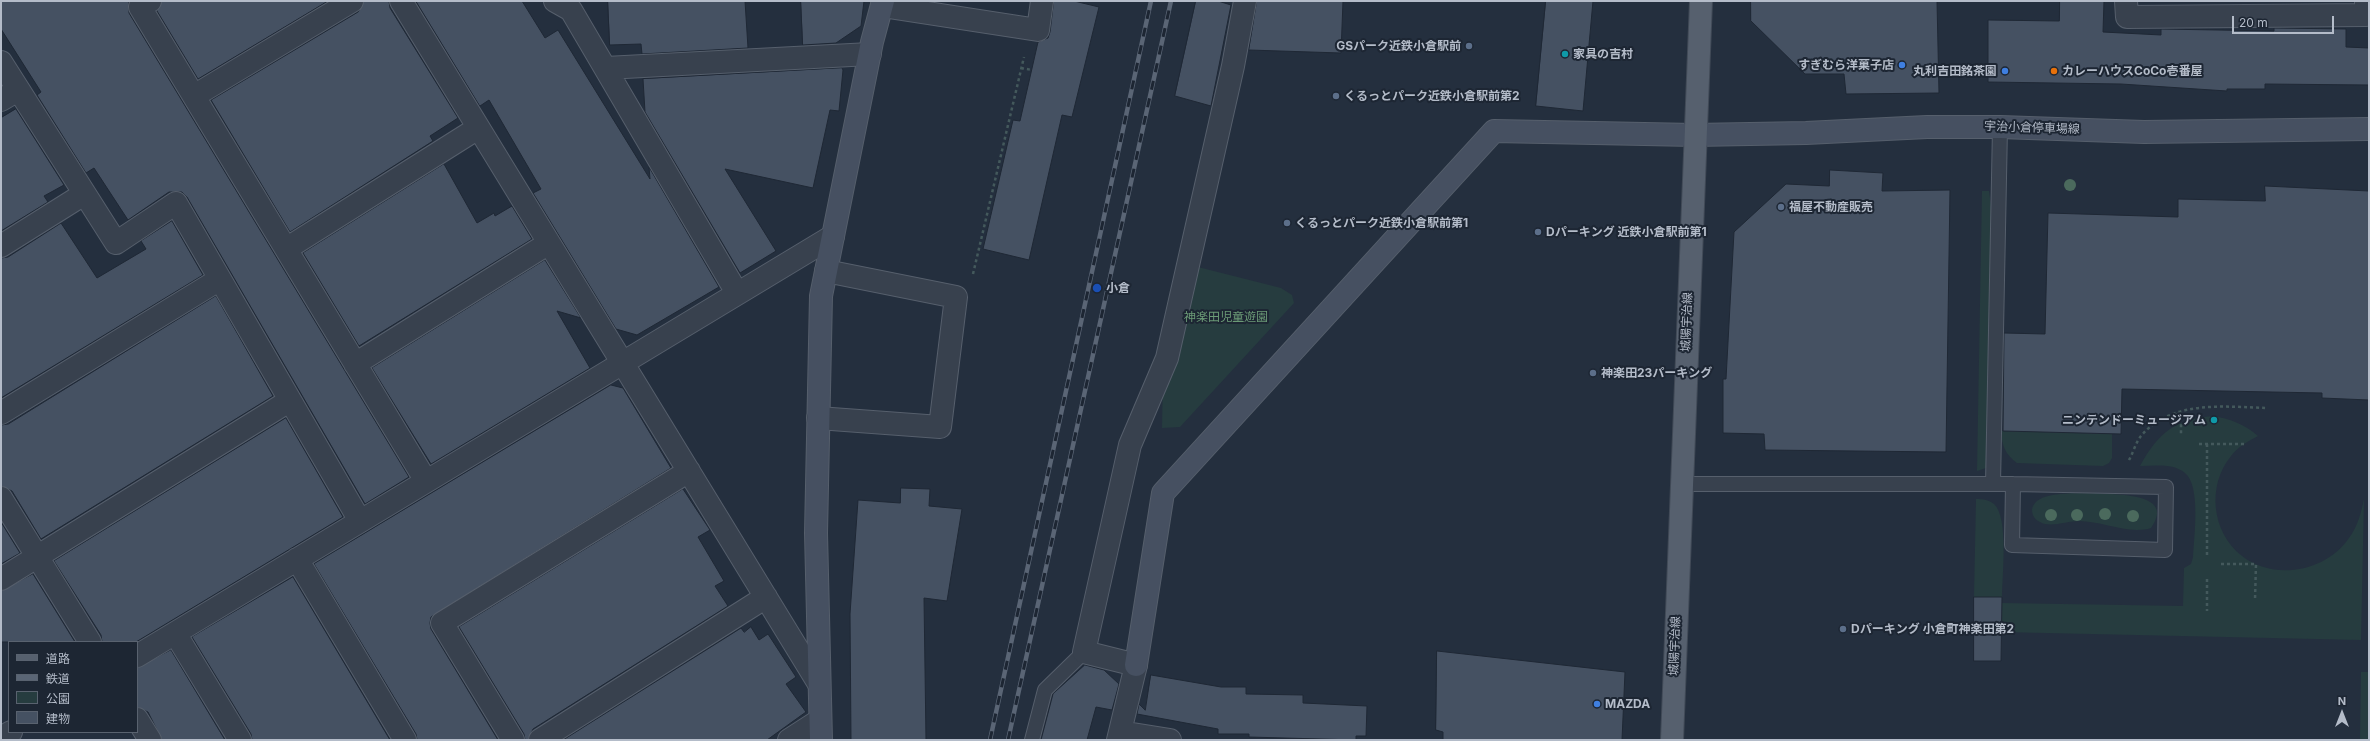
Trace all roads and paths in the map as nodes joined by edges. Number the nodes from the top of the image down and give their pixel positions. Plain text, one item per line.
1 (150, 1) edge
2 (352, 1) edge
3 (401, 1) edge
4 (555, 1) edge
5 (1042, 1) edge
6 (1245, 1) edge
7 (1701, 1) edge
8 (2126, 1) edge
9 (2366, 1) edge
10 (882, 4) edge
11 (1029, 28) junction
12 (870, 54) junction
13 (1, 62) edge
14 (606, 68) junction
15 (1022, 68) junction
16 (1032, 70) dead end
17 (10, 95) edge
18 (194, 96) junction
19 (2000, 126) junction
20 (478, 128) junction
21 (2369, 129) edge
22 (1694, 135) junction
23 (84, 194) junction
24 (833, 236) junction
25 (549, 243) junction
26 (1, 246) edge
27 (286, 249) junction
28 (826, 271) junction
29 (220, 279) junction
30 (737, 293) junction
31 (956, 297) junction
32 (622, 363) junction
33 (355, 364) junction
34 (289, 401) junction
35 (2268, 408) dead end
36 (1, 413) edge
37 (2177, 413) junction
38 (818, 418) junction
39 (2181, 434) dead end
40 (2199, 444) dead end
41 (2207, 444) junction
42 (2244, 444) dead end
43 (2126, 466) dead end
44 (689, 471) junction
45 (426, 481) junction
46 (1681, 484) junction
47 (1993, 484) junction
48 (2013, 484) junction
49 (1, 498) edge
50 (360, 521) junction
51 (37, 556) junction
52 (2207, 557) dead end
53 (297, 559) junction
54 (2221, 564) dead end
55 (2207, 578) dead end
56 (1, 579) edge
57 (766, 597) junction
58 (2255, 600) dead end
59 (2207, 611) dead end
60 (175, 633) junction
61 (89, 641) edge
62 (1084, 652) junction
63 (138, 655) edge
64 (1136, 665) junction
65 (819, 684) junction
66 (138, 721) edge
67 (821, 730) edge
68 (1119, 736) edge
69 (150, 740) edge
70 (240, 740) edge
71 (405, 740) edge
72 (513, 740) edge
73 (540, 740) edge
74 (789, 740) edge
75 (1032, 740) edge
76 (1170, 740) edge
77 (1672, 740) edge

1 - 18 street
2 - 18 street
3 - 20 street
4 - 14 street
5 - 11 street
6 - 62 street
7 - 22 main road, 城陽宇治線
8 - 9 street
10 - 11 street
10 - 12 street
11 - 15 path
12 - 14 street
12 - 24 street
13 - 17 street
14 - 30 street
15 - 16 path
15 - 31 path
17 - 23 street
18 - 27 street
19 - 21 street, 宇治小倉停車場線
19 - 22 street, 宇治小倉停車場線
19 - 47 lane
20 - 25 street
20 - 27 street
22 - 46 main road, 城陽宇治線
22 - 64 street, 宇治小倉停車場線
23 - 26 street
23 - 29 street
24 - 28 street
24 - 30 street
25 - 32 street
25 - 33 street
27 - 33 street
28 - 31 street
28 - 38 street
29 - 34 street
29 - 36 street
30 - 32 street
31 - 38 street
32 - 44 street
32 - 45 street
33 - 45 street
34 - 50 street
34 - 51 street
35 - 37 path
37 - 39 path
37 - 43 path
38 - 65 street
40 - 41 path
41 - 42 path
41 - 52 path
44 - 57 street
44 - 72 street
45 - 50 street
46 - 47 lane
46 - 77 main road, 城陽宇治線
47 - 48 lane
48 - 48 lane
49 - 51 street
50 - 53 street
51 - 56 street
51 - 61 street
53 - 60 street
53 - 71 street
54 - 58 path
55 - 59 path
57 - 65 street
57 - 73 street
60 - 63 street
60 - 70 street
62 - 64 street
62 - 75 lane
64 - 68 street
65 - 67 street
66 - 69 street
67 - 74 street
68 - 76 street

